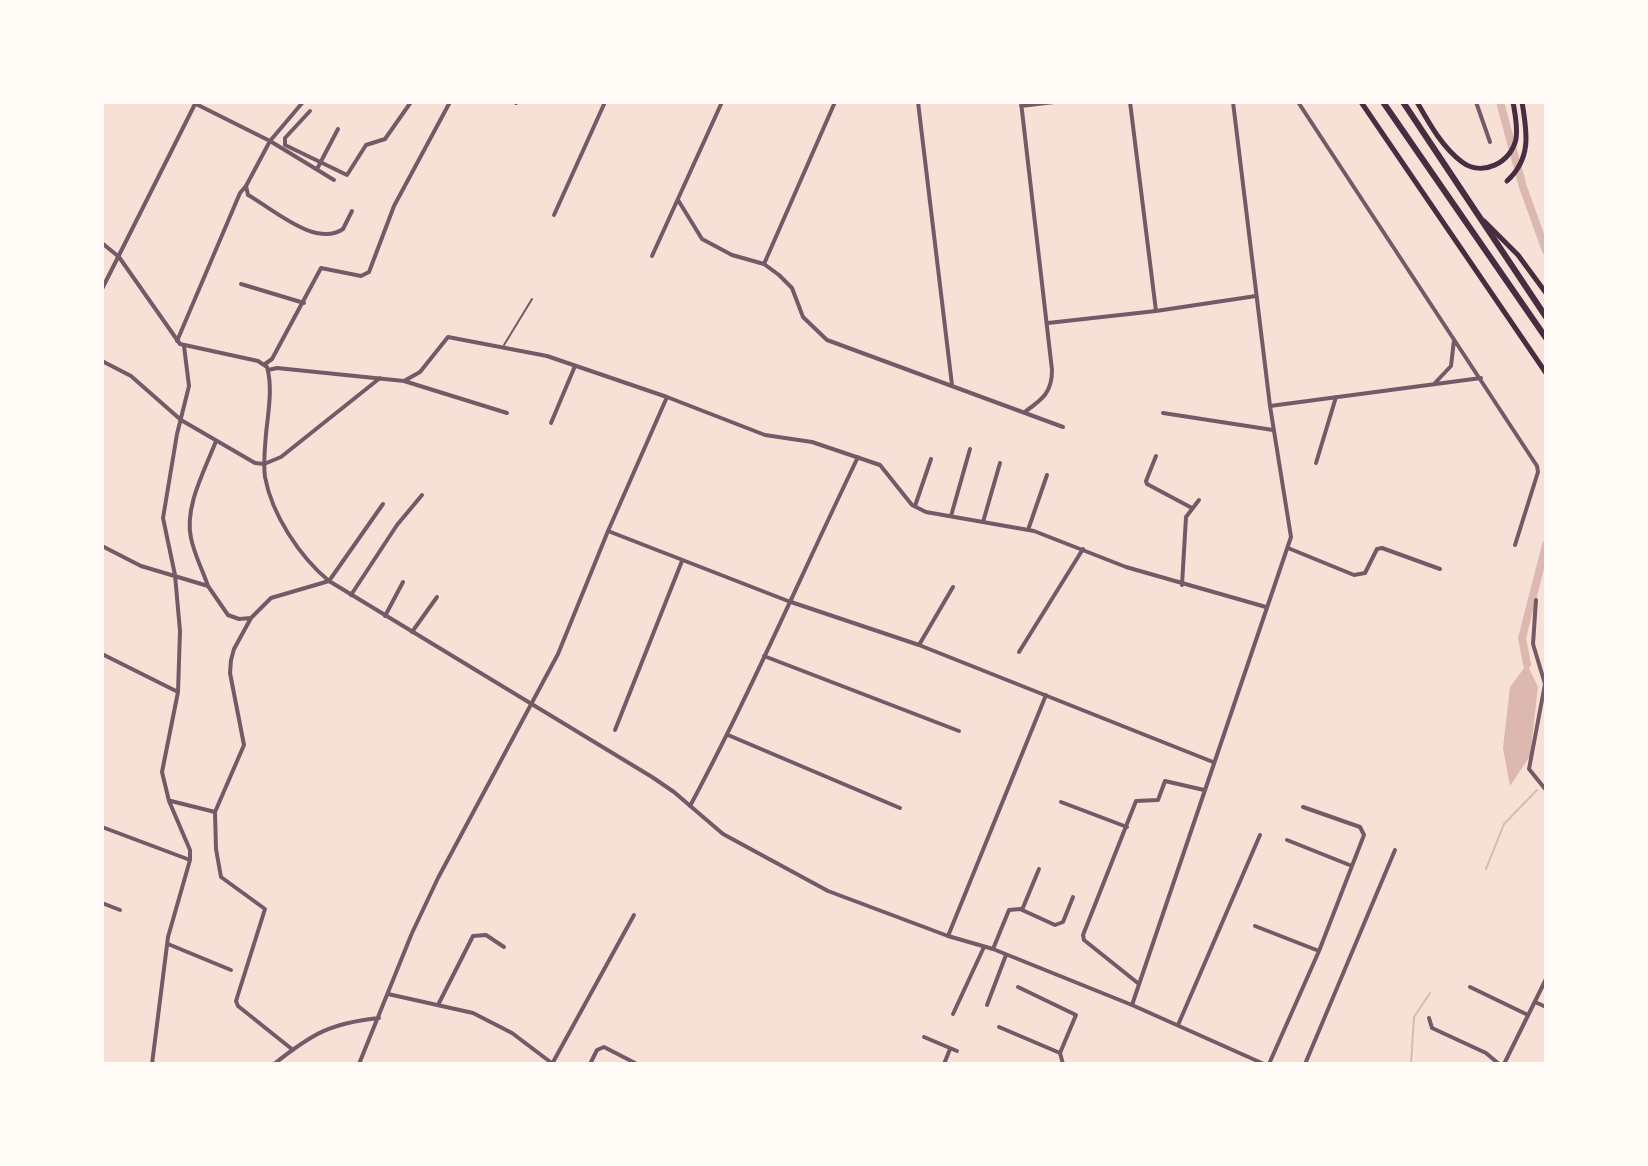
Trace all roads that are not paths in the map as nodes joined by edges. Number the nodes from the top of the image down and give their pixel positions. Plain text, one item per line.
1 (303, 102) edge
2 (411, 102) edge
3 (450, 102) edge
4 (605, 102) edge
5 (722, 102) edge
6 (835, 102) edge
7 (918, 102) edge
8 (1054, 102) edge
9 (1130, 102) edge
10 (1233, 102) edge
11 (1298, 102) edge
12 (1361, 102) edge
13 (1383, 102) edge
14 (1403, 102) edge
15 (1417, 102) edge
16 (1476, 102) edge
17 (1513, 102) edge
18 (1522, 102) edge
19 (196, 103) edge
20 (1021, 104) edge
21 (310, 111) dead end
22 (338, 129) dead end
23 (270, 141) junction
24 (1490, 142) dead end
25 (320, 163) junction
26 (317, 169) junction
27 (334, 180) dead end
28 (1507, 181) dead end
29 (246, 186) junction
30 (678, 200) junction
31 (352, 211) dead end
32 (554, 215) dead end
33 (1478, 215) junction
34 (102, 243) edge
35 (652, 256) dead end
36 (119, 257) junction
37 (764, 264) junction
38 (241, 284) dead end
39 (102, 289) edge
40 (1546, 293) edge
41 (1256, 296) junction
42 (532, 299) dead end
43 (304, 303) junction
44 (1156, 311) junction
45 (1546, 317) edge
46 (1048, 323) junction
47 (1454, 338) junction
48 (1546, 338) edge
49 (177, 341) junction
50 (184, 346) junction
51 (504, 346) junction
52 (102, 361) edge
53 (575, 366) junction
54 (267, 367) junction
55 (1546, 373) edge
56 (380, 378) junction
57 (1481, 378) junction
58 (404, 381) junction
59 (952, 385) junction
60 (1433, 385) junction
61 (667, 397) junction
62 (1336, 397) junction
63 (1270, 406) junction
64 (1026, 411) junction
65 (507, 413) dead end
66 (1163, 413) dead end
67 (181, 420) junction
68 (551, 423) dead end
69 (1063, 427) dead end
70 (1273, 430) junction
71 (216, 441) junction
72 (970, 449) dead end
73 (1156, 456) dead end
74 (858, 457) junction
75 (931, 459) dead end
76 (1000, 463) dead end
77 (1316, 463) dead end
78 (264, 464) junction
79 (1047, 475) dead end
80 (422, 495) dead end
81 (1199, 500) dead end
82 (383, 504) dead end
83 (915, 506) junction
84 (1192, 508) junction
85 (951, 516) junction
86 (983, 522) junction
87 (1028, 530) junction
88 (608, 531) junction
89 (1515, 545) dead end
90 (102, 546) edge
91 (1288, 548) junction
92 (1083, 549) junction
93 (682, 561) junction
94 (1440, 569) dead end
95 (175, 575) junction
96 (329, 581) junction
97 (403, 582) dead end
98 (1182, 585) junction
99 (208, 586) junction
100 (953, 587) dead end
101 (351, 595) junction
102 (437, 597) dead end
103 (1536, 600) dead end
104 (788, 601) junction
105 (1266, 607) junction
106 (385, 616) junction
107 (251, 618) junction
108 (412, 632) junction
109 (919, 645) junction
110 (1019, 652) dead end
111 (102, 654) edge
112 (764, 656) junction
113 (178, 692) junction
114 (1046, 695) junction
115 (531, 704) junction
116 (615, 730) dead end
117 (959, 731) dead end
118 (728, 735) junction
119 (1213, 762) junction
120 (1204, 790) junction
121 (1546, 790) edge
122 (169, 801) junction
123 (1061, 802) dead end
124 (690, 806) junction
125 (1303, 807) dead end
126 (900, 808) dead end
127 (215, 812) junction
128 (102, 827) edge
129 (1127, 827) junction
130 (1260, 835) dead end
131 (1287, 840) dead end
132 (1395, 850) dead end
133 (190, 860) junction
134 (1352, 866) junction
135 (1039, 869) dead end
136 (1073, 897) dead end
137 (102, 903) edge
138 (120, 910) dead end
139 (1022, 910) junction
140 (634, 915) dead end
141 (1255, 926) dead end
142 (948, 936) junction
143 (168, 944) junction
144 (984, 946) junction
145 (504, 947) dead end
146 (993, 949) junction
147 (1319, 951) junction
148 (1006, 955) junction
149 (231, 970) dead end
150 (1546, 979) edge
151 (1139, 984) junction
152 (1018, 987) dead end
153 (1470, 987) dead end
154 (388, 994) junction
155 (1535, 1002) junction
156 (438, 1005) junction
157 (987, 1005) dead end
158 (1132, 1005) junction
159 (1546, 1007) edge
160 (953, 1014) dead end
161 (1528, 1015) junction
162 (379, 1018) junction
163 (1429, 1018) dead end
164 (1178, 1025) junction
165 (999, 1027) dead end
166 (924, 1037) dead end
167 (950, 1049) junction
168 (293, 1050) junction
169 (957, 1051) dead end
170 (1060, 1053) junction
171 (1253, 1058) junction
172 (152, 1064) edge
173 (274, 1064) edge
174 (359, 1064) edge
175 (552, 1064) edge
176 (590, 1064) edge
177 (637, 1064) edge
178 (944, 1064) edge
179 (1063, 1064) edge
180 (1250, 1064) edge
181 (1266, 1064) edge
182 (1305, 1064) edge
183 (1502, 1064) edge

1 - 23 street
2 - 25 street
3 - 43 street
4 - 32 street
5 - 30 street
6 - 37 street
7 - 59 street
8 - 20 street
9 - 44 street
10 - 41 street
11 - 47 street
12 - 55 main road
13 - 48 highway
14 - 33 highway
15 - 17 main road
16 - 24 street
18 - 28 main road
19 - 23 street
19 - 36 street
20 - 46 street
21 - 25 street
22 - 25 street
23 - 26 street
23 - 29 street
25 - 26 street
26 - 27 street
29 - 31 street
29 - 49 street
30 - 35 street
30 - 37 street
33 - 40 main road
33 - 45 highway
34 - 36 street
36 - 39 street
36 - 49 street
37 - 59 street
38 - 43 street
41 - 44 street
41 - 63 street
42 - 51 lane
43 - 54 street
44 - 46 street
46 - 64 street
47 - 57 street
47 - 60 street
49 - 50 street
50 - 54 street
50 - 67 street
51 - 53 street
51 - 58 street
52 - 67 street
53 - 61 street
53 - 68 street
54 - 56 street
54 - 78 street
56 - 58 street
56 - 78 street
57 - 60 street
57 - 89 street
58 - 65 street
59 - 64 street
60 - 62 street
61 - 74 street
61 - 88 street
62 - 63 street
62 - 77 street
63 - 70 street
64 - 69 street
66 - 70 street
67 - 71 street
67 - 95 street
70 - 91 street
71 - 78 street
71 - 99 street
72 - 85 street
73 - 84 street
74 - 83 street
74 - 104 street
75 - 83 street
76 - 86 street
78 - 96 street
79 - 87 street
80 - 101 street
81 - 84 street
82 - 96 street
83 - 85 street
84 - 98 street
85 - 86 street
86 - 87 street
87 - 92 street
88 - 93 street
88 - 115 street
90 - 95 street
91 - 94 street
91 - 105 street
92 - 98 street
92 - 110 street
93 - 104 street
93 - 116 street
95 - 99 street
95 - 113 street
96 - 101 street
96 - 107 street
97 - 106 street
98 - 105 street
99 - 107 street
100 - 109 street
101 - 106 street
102 - 108 street
103 - 121 street
104 - 109 street
104 - 112 street
105 - 119 street
106 - 108 street
107 - 127 street
108 - 115 street
109 - 114 street
111 - 113 street
112 - 117 street
112 - 118 street
113 - 122 street
114 - 119 street
114 - 142 street
115 - 124 street
115 - 154 street
118 - 124 street
118 - 126 street
119 - 120 street
120 - 129 street
120 - 151 street
122 - 127 street
122 - 133 street
123 - 129 street
124 - 142 street
125 - 134 street
127 - 168 street
128 - 133 street
129 - 151 street
130 - 164 street
131 - 134 street
132 - 182 street
133 - 143 street
134 - 147 street
135 - 139 street
136 - 139 street
137 - 138 street
139 - 146 street
140 - 175 street
141 - 147 street
142 - 144 street
143 - 149 street
143 - 172 street
144 - 146 street
144 - 160 street
145 - 156 street
146 - 148 street
147 - 181 street
148 - 157 street
148 - 158 street
150 - 155 street
151 - 158 street
152 - 170 street
153 - 161 street
154 - 156 street
154 - 162 street
155 - 159 street
155 - 161 street
156 - 175 street
158 - 164 street
161 - 183 street
162 - 168 street
162 - 174 street
163 - 183 street
164 - 171 street
165 - 170 street
166 - 167 street
167 - 169 street
167 - 178 street
168 - 173 street
170 - 179 street
171 - 180 street
171 - 181 street
176 - 177 street

